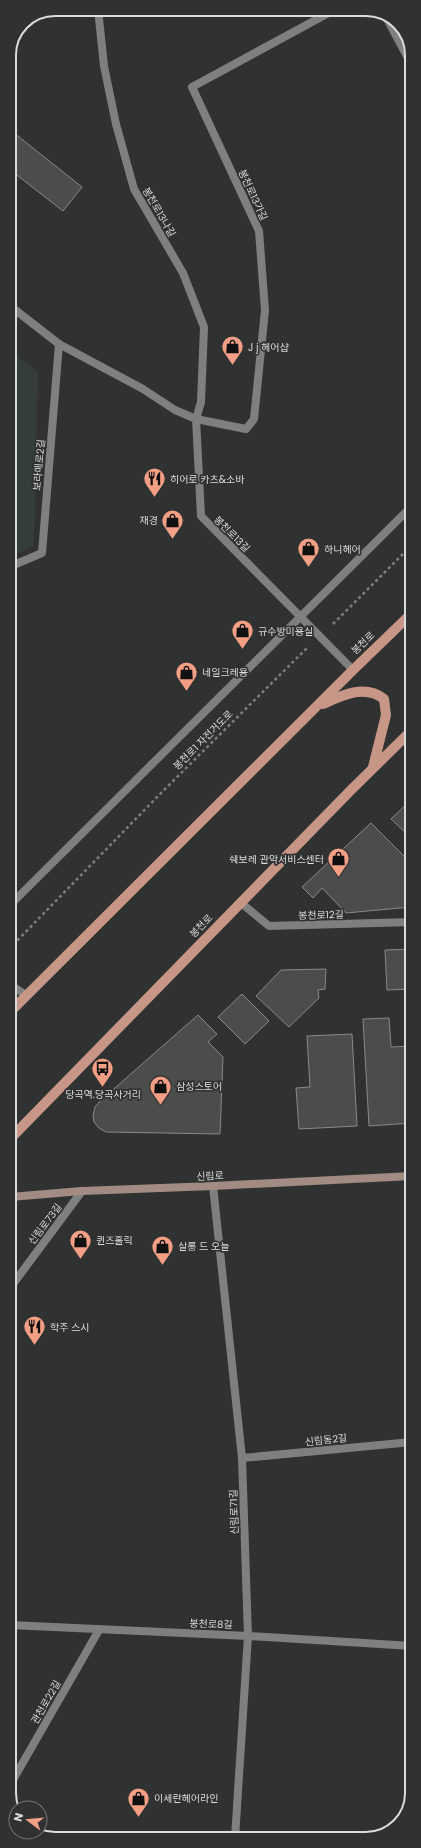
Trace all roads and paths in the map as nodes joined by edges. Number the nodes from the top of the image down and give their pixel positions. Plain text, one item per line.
1 (99, 16) edge
2 (323, 16) edge
3 (390, 24) edge
4 (405, 52) edge
5 (16, 311) edge
6 (59, 344) junction
7 (196, 419) junction
8 (405, 513) edge
9 (405, 552) edge
10 (16, 564) edge
11 (301, 616) junction
12 (405, 620) edge
13 (320, 636) junction
14 (353, 670) junction
15 (317, 706) junction
16 (405, 738) edge
17 (372, 769) junction
18 (16, 899) edge
19 (240, 902) junction
20 (405, 922) edge
21 (16, 942) edge
22 (16, 988) edge
23 (26, 994) junction
24 (16, 1006) edge
25 (16, 1133) edge
26 (405, 1176) edge
27 (213, 1186) junction
28 (82, 1191) junction
29 (16, 1196) edge
30 (16, 1280) edge
31 (405, 1443) edge
32 (242, 1458) junction
33 (16, 1625) edge
34 (99, 1630) junction
35 (248, 1636) junction
36 (405, 1646) edge
37 (16, 1774) edge
38 (235, 1832) edge

1 - 7 street, 봉천로13나길
2 - 7 street, 봉천로13가길
3 - 4 street
5 - 6 street
6 - 7 street
6 - 10 street, 보라매로2길
7 - 11 street, 봉천로13길
8 - 11 street
9 - 13 path, 봉천로1 자전거도로
11 - 13 street, 봉천로13길
11 - 18 street
12 - 14 main road, 봉천로
13 - 14 street, 봉천로13길
13 - 21 path, 봉천로1 자전거도로
14 - 15 main road, 봉천로
15 - 17 main road
15 - 23 main road, 봉천로
16 - 17 main road, 봉천로
17 - 19 main road, 봉천로
19 - 20 street, 봉천로12길
19 - 25 main road, 봉천로
22 - 23 street
23 - 24 main road, 봉천로
26 - 27 main road, 신림로
27 - 28 main road, 신림로
27 - 32 street, 신림로71길
28 - 29 main road, 신림로
28 - 30 street, 신림로73길
31 - 32 street, 신림동2길
32 - 35 street, 신림로71길
33 - 34 street, 봉천로8길
34 - 35 street, 봉천로8길
34 - 37 street, 관천로22길
35 - 36 street, 봉천로8길
35 - 38 street, 신림로71길

